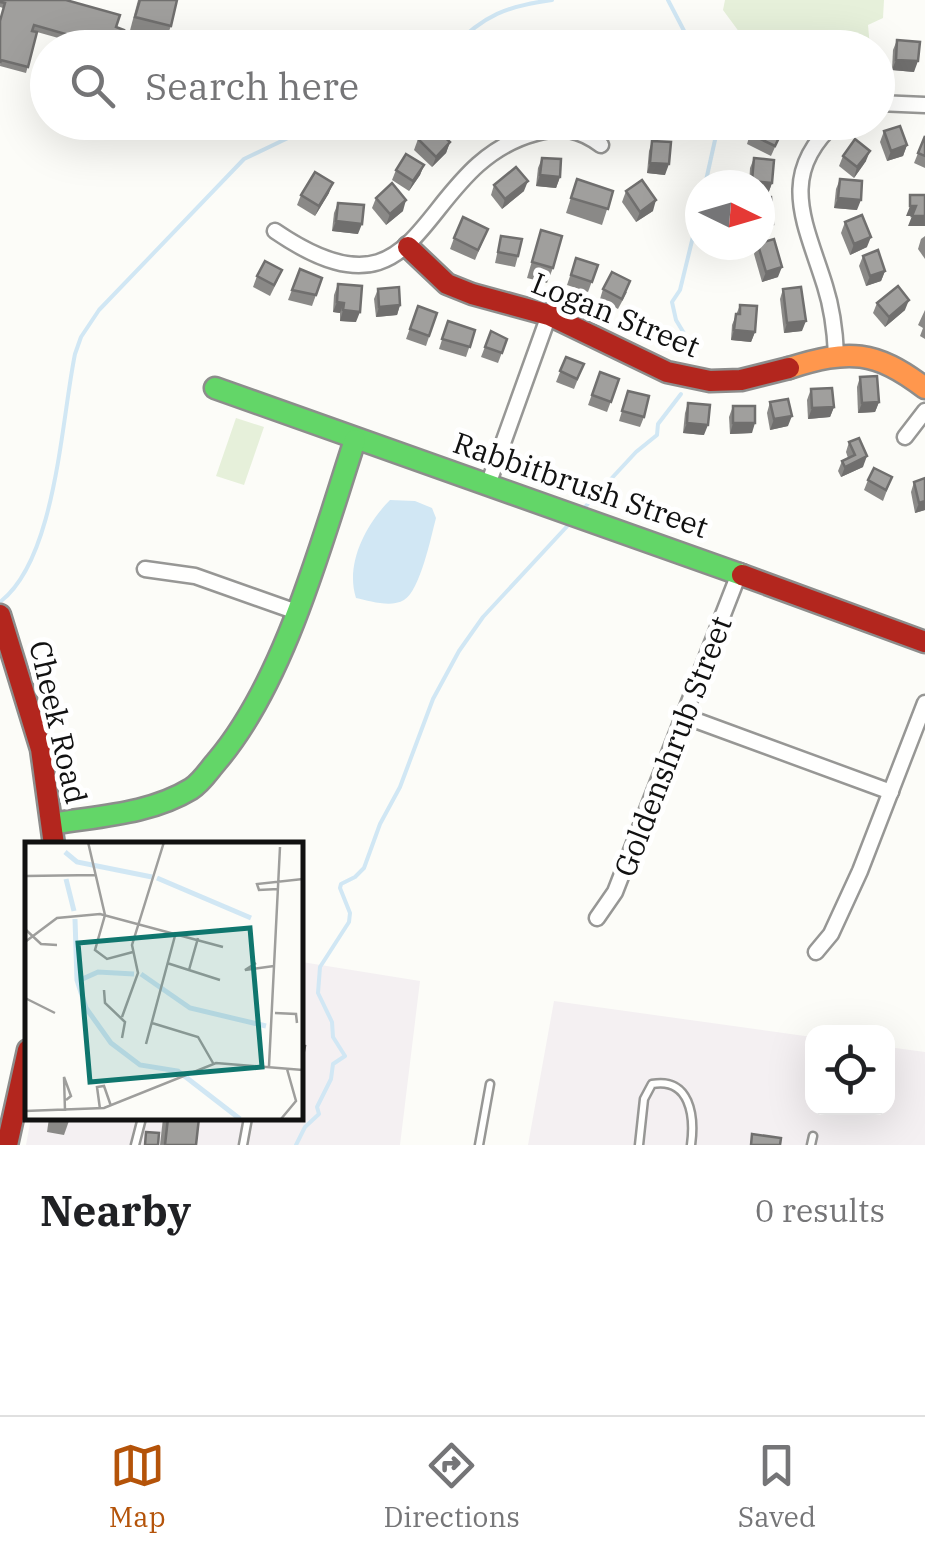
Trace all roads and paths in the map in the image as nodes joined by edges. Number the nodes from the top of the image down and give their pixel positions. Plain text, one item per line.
1 (895, 103) edge
2 (925, 104) edge
3 (520, 140) edge
4 (593, 140) edge
5 (821, 140) edge
6 (600, 145) dead end
7 (275, 231) dead end
8 (408, 248) junction
9 (549, 315) junction
10 (836, 354) junction
11 (215, 388) dead end
12 (925, 388) edge
13 (925, 412) edge
14 (905, 437) dead end
15 (355, 440) junction
16 (489, 482) junction
17 (145, 568) dead end
18 (740, 572) junction
19 (294, 611) junction
20 (0, 615) edge
21 (925, 642) edge
22 (925, 703) edge
23 (684, 716) junction
24 (891, 792) junction
25 (53, 834) edge
26 (597, 918) dead end
27 (816, 952) dead end
28 (25, 1067) edge
29 (490, 1084) dead end
30 (141, 1120) edge
31 (248, 1120) edge
32 (8, 1145) edge
33 (135, 1145) edge
34 (243, 1145) edge
35 (479, 1145) edge
36 (639, 1145) edge
37 (691, 1145) edge

1 - 2 street
3 - 8 street
4 - 6 street
5 - 10 street
7 - 8 street
8 - 9 street, Logan Street
9 - 10 street, Logan Street
9 - 16 street
10 - 12 street, Logan Street
11 - 15 street, Rabbitbrush Street
13 - 14 street
15 - 16 street, Rabbitbrush Street
15 - 19 street
16 - 18 street, Rabbitbrush Street
17 - 19 street
18 - 21 street, Rabbitbrush Street
18 - 23 street, Goldenshrub Street
19 - 25 street
20 - 25 street, Cheek Road
22 - 24 street
23 - 24 street
23 - 26 street, Goldenshrub Street
24 - 27 street
28 - 32 street
29 - 35 lane
30 - 33 lane
31 - 34 lane
36 - 37 lane

